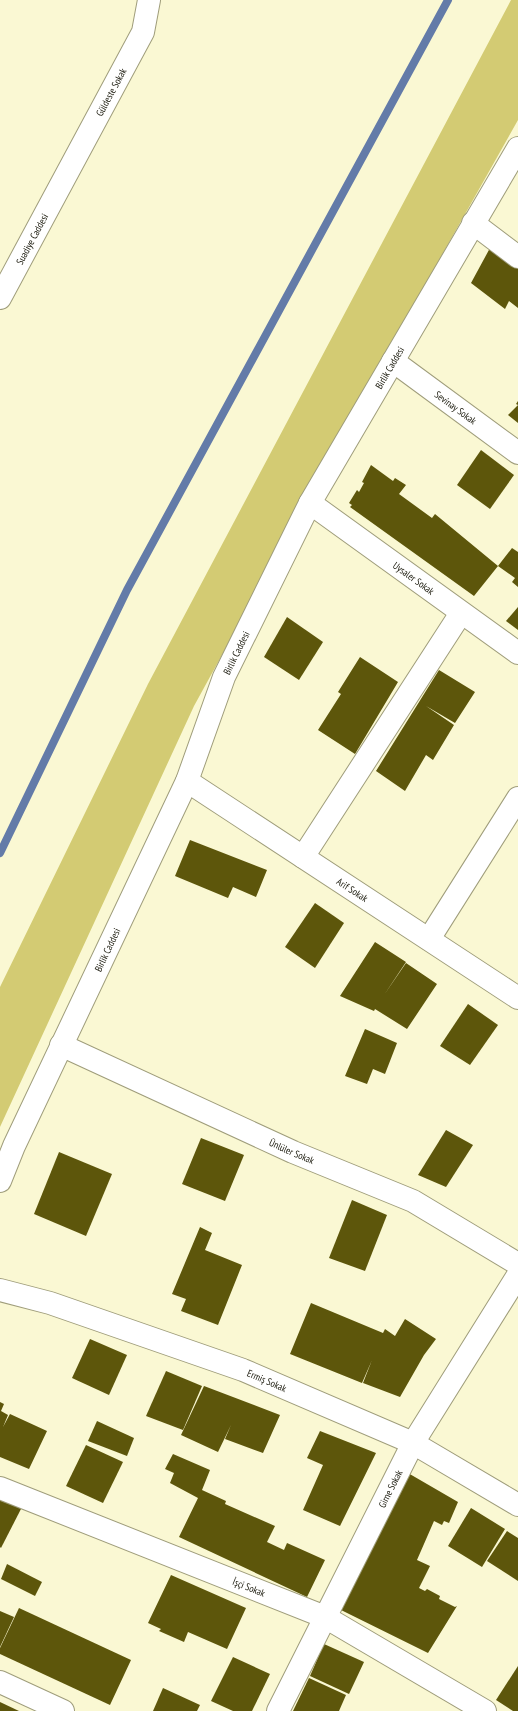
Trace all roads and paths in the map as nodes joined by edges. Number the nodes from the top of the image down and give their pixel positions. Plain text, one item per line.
1 (149, 0) edge
2 (518, 148) edge
3 (64, 180) joint
4 (473, 223) junction
5 (518, 257) edge
6 (0, 298) edge
7 (393, 361) junction
8 (518, 453) edge
9 (310, 503) junction
10 (460, 613) junction
11 (518, 653) edge
12 (187, 781) junction
13 (518, 798) edge
14 (303, 857) junction
15 (429, 939) junction
16 (518, 998) edge
17 (61, 1044) junction
18 (0, 1181) edge
19 (518, 1264) edge
20 (518, 1275) edge
21 (0, 1290) edge
22 (413, 1443) junction
23 (0, 1488) edge
24 (518, 1505) edge
25 (325, 1617) junction
26 (0, 1682) edge
27 (63, 1711) edge
28 (278, 1711) edge
29 (485, 1711) edge

1 - 3 street, Güldeste Sokak
2 - 4 street, Birlik Caddesi
3 - 6 street, Suadiye Caddesi
4 - 5 street
4 - 7 street, Birlik Caddesi
7 - 8 street, Sevinay Sokak
7 - 9 street, Birlik Caddesi
9 - 10 street, Uysaler Sokak
9 - 12 street, Birlik Caddesi
10 - 11 street, Uysaler Sokak
10 - 14 street
12 - 14 street, Arif Sokak
12 - 17 street, Birlik Caddesi
13 - 15 street
14 - 15 street, Arif Sokak
15 - 16 street, Arif Sokak
17 - 18 street, Birlik Caddesi
17 - 19 street, Ünlüler Sokak
20 - 22 street, Girne Sokak
21 - 22 street, Ermiş Sokak
22 - 24 street, Ermiş Sokak
22 - 25 street, Girne Sokak
23 - 25 street, İşçi Sokak
25 - 28 street, Girne Sokak
25 - 29 street, İşçi Sokak
26 - 27 street

